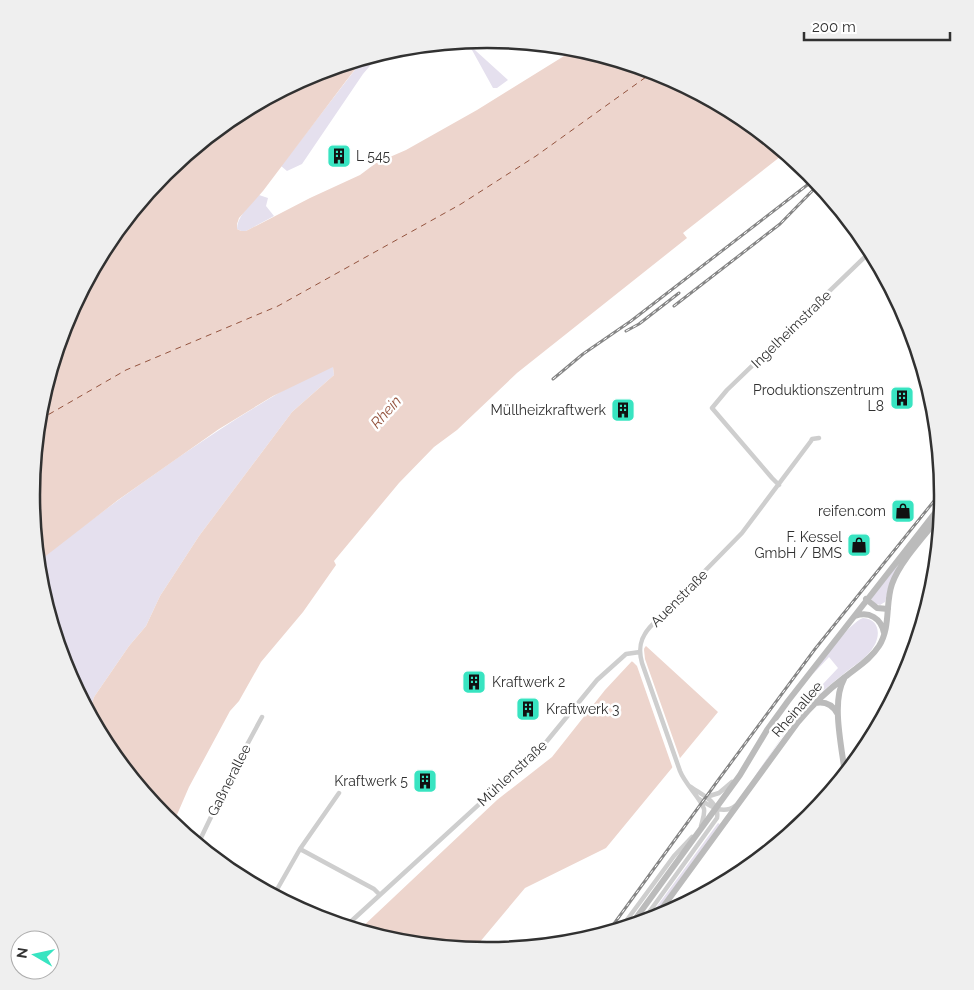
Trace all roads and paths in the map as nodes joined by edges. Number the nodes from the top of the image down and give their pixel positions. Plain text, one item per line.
1 (865, 257) edge
2 (819, 438) dead end
3 (779, 485) junction
4 (933, 515) edge
5 (933, 526) edge
6 (866, 599) junction
7 (888, 610) junction
8 (853, 617) junction
9 (884, 637) junction
10 (640, 652) junction
11 (845, 677) junction
12 (815, 703) junction
13 (838, 715) junction
14 (262, 717) dead end
15 (844, 764) edge
16 (740, 775) junction
17 (688, 785) junction
18 (339, 793) dead end
19 (696, 796) junction
20 (706, 797) junction
21 (739, 803) junction
22 (716, 808) junction
23 (700, 830) junction
24 (201, 838) edge
25 (300, 849) junction
26 (276, 889) edge
27 (380, 895) junction
28 (664, 905) edge
29 (650, 911) edge
30 (638, 915) edge
31 (629, 919) edge
32 (352, 921) edge

1 - 3 street, Ingelheimstraße
2 - 3 street, Auenstraße
3 - 10 street, Auenstraße
4 - 6 main road, Rheinallee
5 - 7 main road, Rheinallee
6 - 7 main road
6 - 8 main road, Rheinallee
7 - 9 main road, Rheinallee
8 - 9 main road
8 - 16 main road, Rheinallee
9 - 11 main road, Rheinallee
10 - 17 street
10 - 27 street, Mühlenstraße
11 - 12 main road, Rheinallee
11 - 13 main road
12 - 13 main road
12 - 21 main road, Rheinallee
13 - 15 main road
14 - 24 street, Gaßnerallee
16 - 20 street
16 - 22 main road, Rheinallee
17 - 19 street
17 - 20 street
18 - 25 street
19 - 22 street
19 - 23 street
20 - 22 street
21 - 22 street
21 - 28 main road, Rheinallee
22 - 23 main road, Rheinallee
22 - 29 street
23 - 30 main road, Rheinallee
23 - 31 street, Rheinallee
25 - 26 street
25 - 27 street
27 - 32 street, Mühlenstraße

